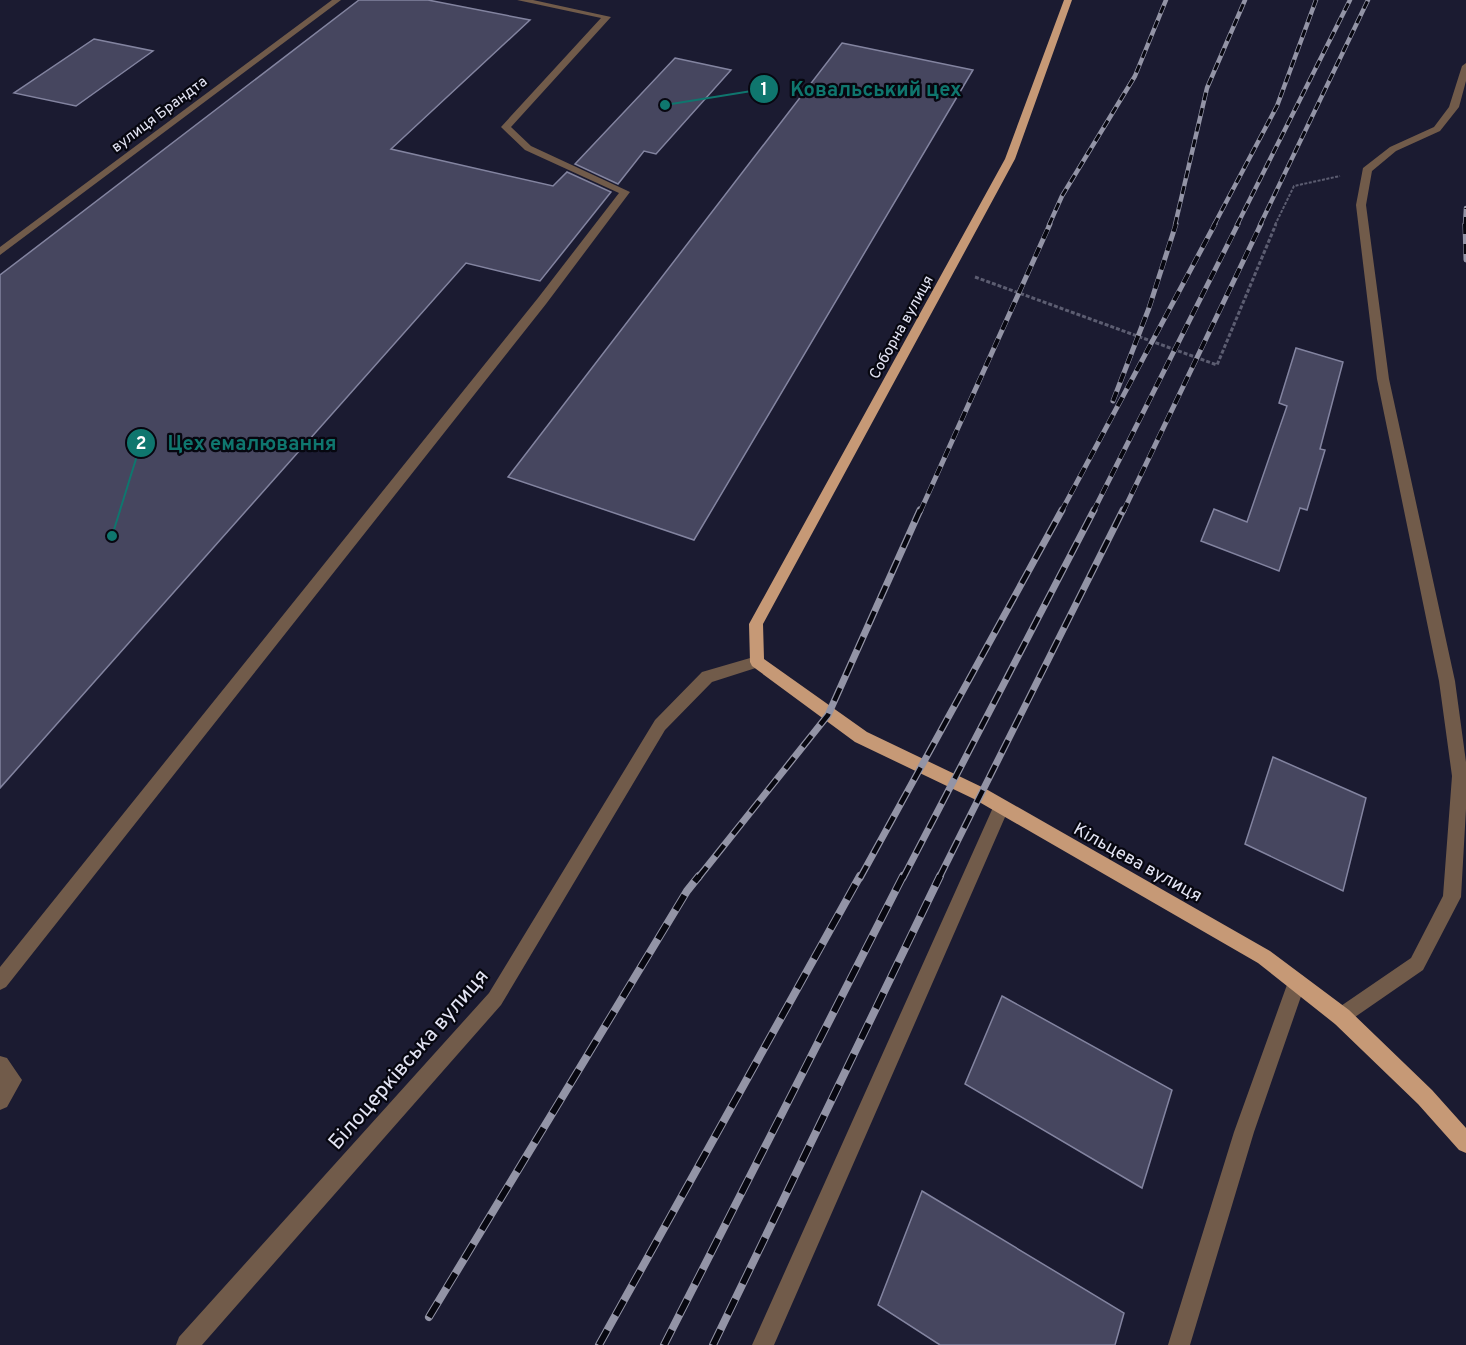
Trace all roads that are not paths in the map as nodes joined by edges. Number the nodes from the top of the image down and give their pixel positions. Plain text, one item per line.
1 (337, 0) edge
2 (521, 0) edge
3 (1068, 0) edge
4 (1466, 66) edge
5 (0, 252) edge
6 (757, 663) junction
7 (1001, 808) junction
8 (0, 981) edge
9 (1297, 982) junction
10 (1342, 1017) junction
11 (0, 1065) edge
12 (0, 1100) edge
13 (1466, 1143) edge
14 (187, 1345) edge
15 (763, 1345) edge
16 (1179, 1345) edge

1 - 5 street, вулиця Брандта
2 - 8 street
3 - 6 main road, Соборна вулиця
4 - 10 street
6 - 7 main road, Кільцева вулиця
6 - 14 street, Білоцерківська вулиця
7 - 9 main road, Кільцева вулиця
7 - 15 street
9 - 10 main road, Кільцева вулиця
9 - 16 street
10 - 13 main road, Кільцева вулиця
11 - 12 street

